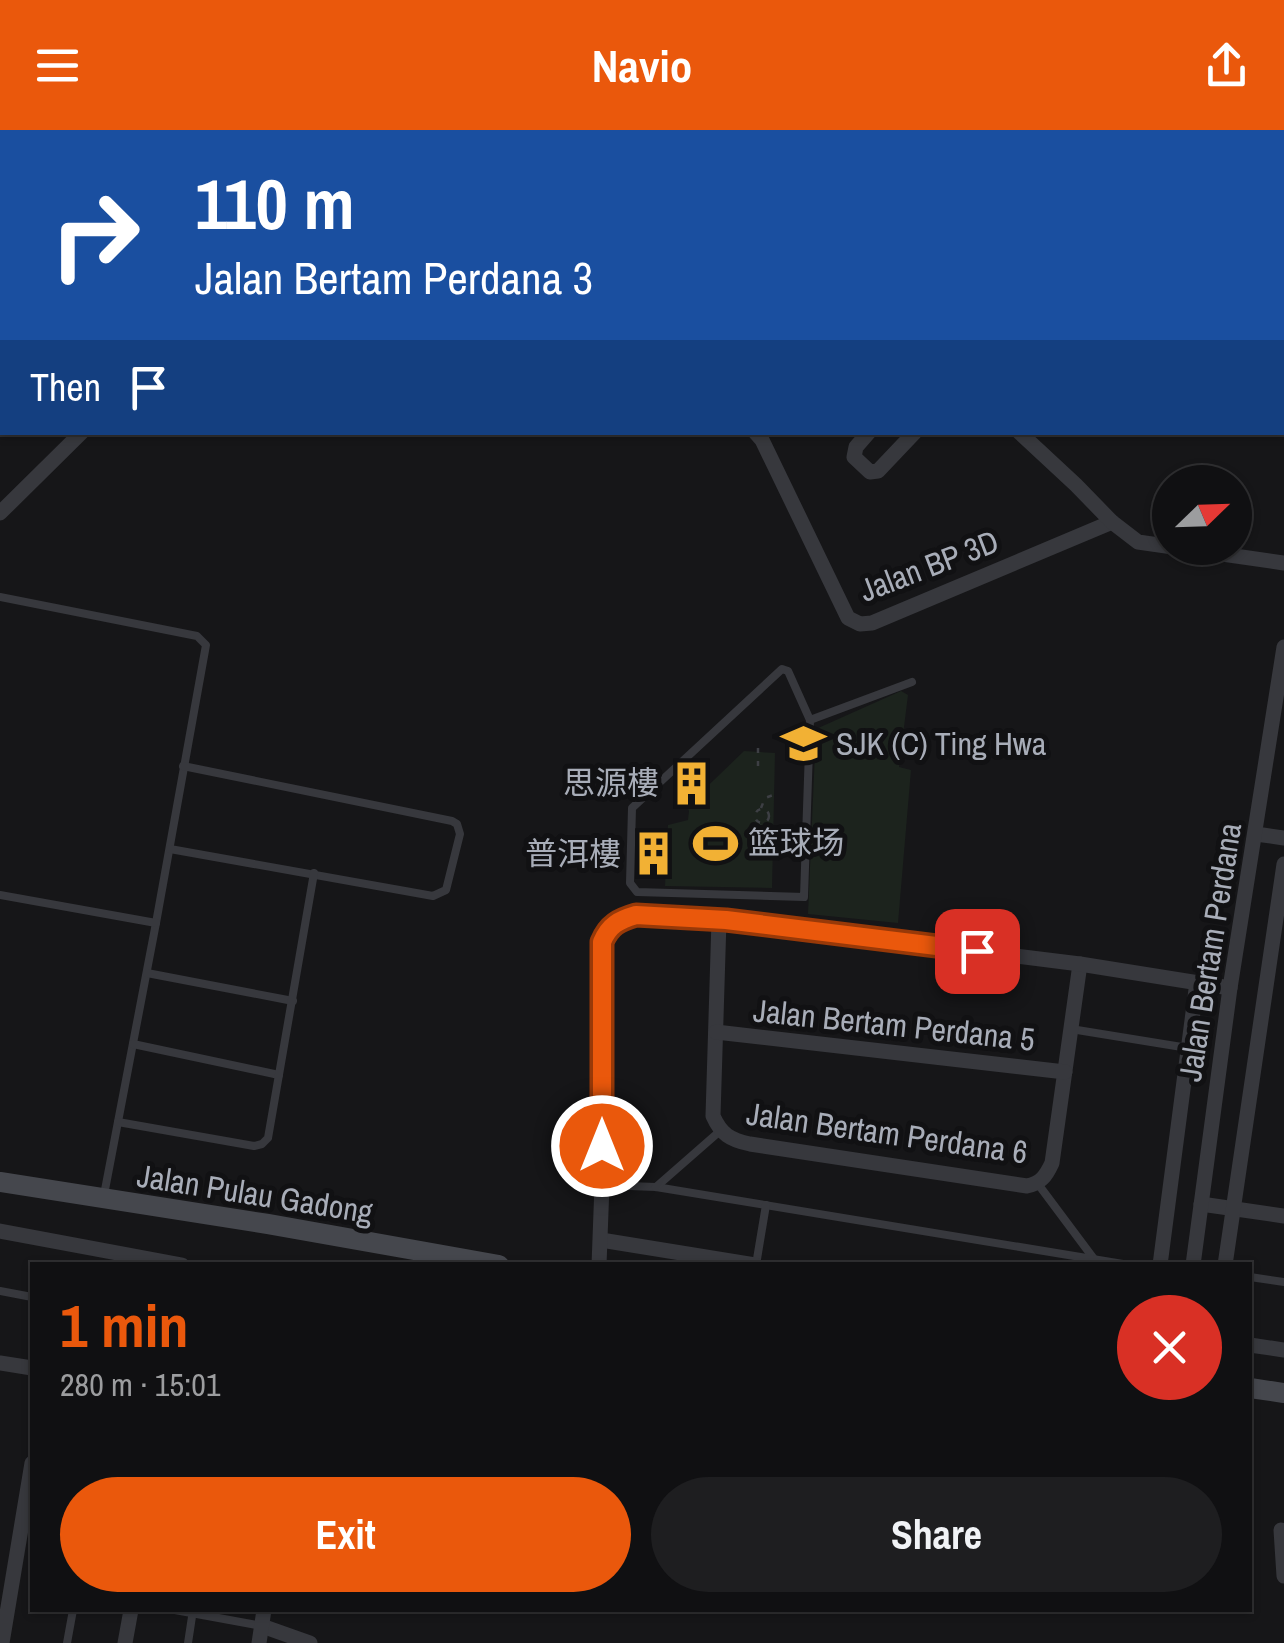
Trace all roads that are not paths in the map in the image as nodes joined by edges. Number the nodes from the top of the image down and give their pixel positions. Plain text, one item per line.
1 (79, 435) edge
2 (758, 435) edge
3 (867, 435) edge
4 (912, 435) edge
5 (1022, 435) edge
6 (0, 513) edge
7 (1112, 522) junction
8 (1284, 563) edge
9 (0, 598) edge
10 (1284, 647) edge
11 (912, 682) dead end
12 (810, 720) junction
13 (183, 766) junction
14 (1256, 834) junction
15 (1284, 838) edge
16 (170, 848) junction
17 (1284, 864) edge
18 (314, 874) junction
19 (0, 896) edge
20 (718, 908) junction
21 (156, 923) junction
22 (1080, 964) junction
23 (147, 973) junction
24 (1197, 982) junction
25 (1230, 988) junction
26 (293, 1001) junction
27 (1071, 1029) junction
28 (716, 1032) junction
29 (133, 1044) junction
30 (1188, 1048) junction
31 (1065, 1072) junction
32 (280, 1075) junction
33 (118, 1122) junction
34 (720, 1132) junction
35 (1042, 1180) junction
36 (0, 1182) edge
37 (602, 1185) junction
38 (656, 1186) junction
39 (103, 1200) junction
40 (1201, 1204) junction
41 (766, 1205) junction
42 (1233, 1209) junction
43 (1284, 1216) edge
44 (0, 1231) edge
45 (601, 1240) junction
46 (1094, 1259) junction
47 (158, 1262) edge
48 (483, 1262) edge
49 (599, 1262) edge
50 (737, 1262) edge
51 (756, 1262) edge
52 (1112, 1262) edge
53 (1160, 1262) edge
54 (1193, 1262) edge
55 (1226, 1262) edge
56 (1252, 1277) edge
57 (1284, 1282) edge
58 (0, 1291) edge
59 (30, 1297) edge
60 (1252, 1344) edge
61 (1284, 1350) edge
62 (0, 1362) edge
63 (30, 1368) edge
64 (1252, 1388) edge
65 (1284, 1393) edge
66 (30, 1494) edge
67 (1281, 1530) dead end
68 (1284, 1576) edge
69 (73, 1612) edge
70 (130, 1612) edge
71 (193, 1612) edge
72 (263, 1618) edge
73 (2, 1634) edge
74 (67, 1643) edge
75 (125, 1643) edge
76 (188, 1643) edge
77 (259, 1643) edge
78 (310, 1643) edge

1 - 6 street
2 - 7 street, Jalan BP 3D
3 - 4 street
5 - 7 street
7 - 8 street
9 - 13 lane
10 - 14 street, Jalan Bertam Perdana
11 - 12 lane
12 - 20 lane
12 - 20 lane
13 - 16 lane
13 - 18 lane
14 - 15 street
14 - 25 street, Jalan Bertam Perdana
16 - 18 lane
16 - 21 lane
17 - 42 street
18 - 26 lane
19 - 21 lane
20 - 22 street
20 - 28 street
20 - 37 street
21 - 23 lane
22 - 24 street
22 - 27 street
23 - 26 lane
23 - 29 lane
24 - 25 street
24 - 30 street
25 - 40 street, Jalan Bertam Perdana
26 - 32 lane
27 - 30 lane
27 - 31 street
28 - 31 street, Jalan Bertam Perdana 5
28 - 34 street
29 - 32 lane
29 - 33 lane
30 - 53 street
31 - 35 street
32 - 33 lane
33 - 39 lane
34 - 35 street, Jalan Bertam Perdana 6
34 - 38 lane
35 - 46 lane
36 - 39 main road, Jalan Pulau Gadong
37 - 38 lane
37 - 45 street
38 - 41 lane
39 - 48 main road, Jalan Pulau Gadong
40 - 42 street
40 - 54 street, Jalan Bertam Perdana
41 - 46 lane
41 - 51 lane
42 - 43 street
42 - 55 street
44 - 47 street
45 - 49 street
45 - 50 street
46 - 52 lane
56 - 57 lane
58 - 59 lane
60 - 61 street
62 - 63 street
64 - 65 main road
66 - 73 street
67 - 68 street
69 - 74 lane
70 - 75 street
71 - 72 lane
71 - 76 lane
72 - 77 street
72 - 78 street

